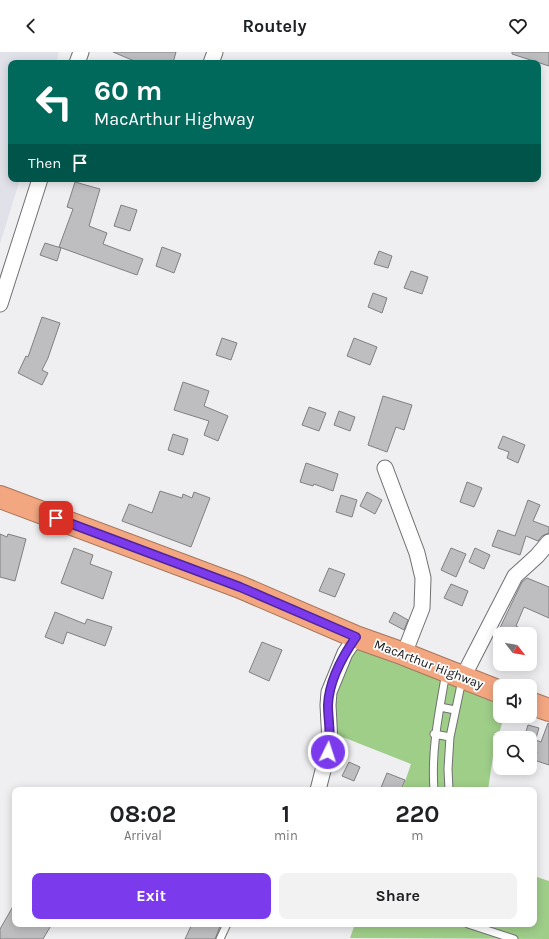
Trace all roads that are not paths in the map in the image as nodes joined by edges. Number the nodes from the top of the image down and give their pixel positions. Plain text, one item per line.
1 (39, 182) edge
2 (0, 304) edge
3 (385, 468) dead end
4 (0, 496) edge
5 (549, 542) edge
6 (356, 637) junction
7 (404, 654) junction
8 (454, 674) junction
9 (493, 689) edge
10 (537, 706) edge
11 (440, 707) junction
12 (455, 710) junction
13 (549, 710) edge
14 (434, 734) junction
15 (450, 737) junction
16 (319, 787) edge
17 (434, 787) edge
18 (449, 787) edge
19 (226, 927) edge
20 (477, 927) edge
21 (220, 939) edge
22 (514, 939) edge

1 - 2 street
3 - 7 street
4 - 6 highway, MacArthur Highway
5 - 8 street
6 - 7 highway, MacArthur Highway
6 - 16 street
7 - 8 highway, MacArthur Highway
8 - 9 highway, MacArthur Highway
8 - 11 lane
8 - 12 lane
10 - 13 highway
11 - 12 lane
11 - 14 lane
12 - 15 lane
14 - 15 lane
14 - 17 lane
15 - 18 lane
19 - 21 lane
20 - 22 lane

